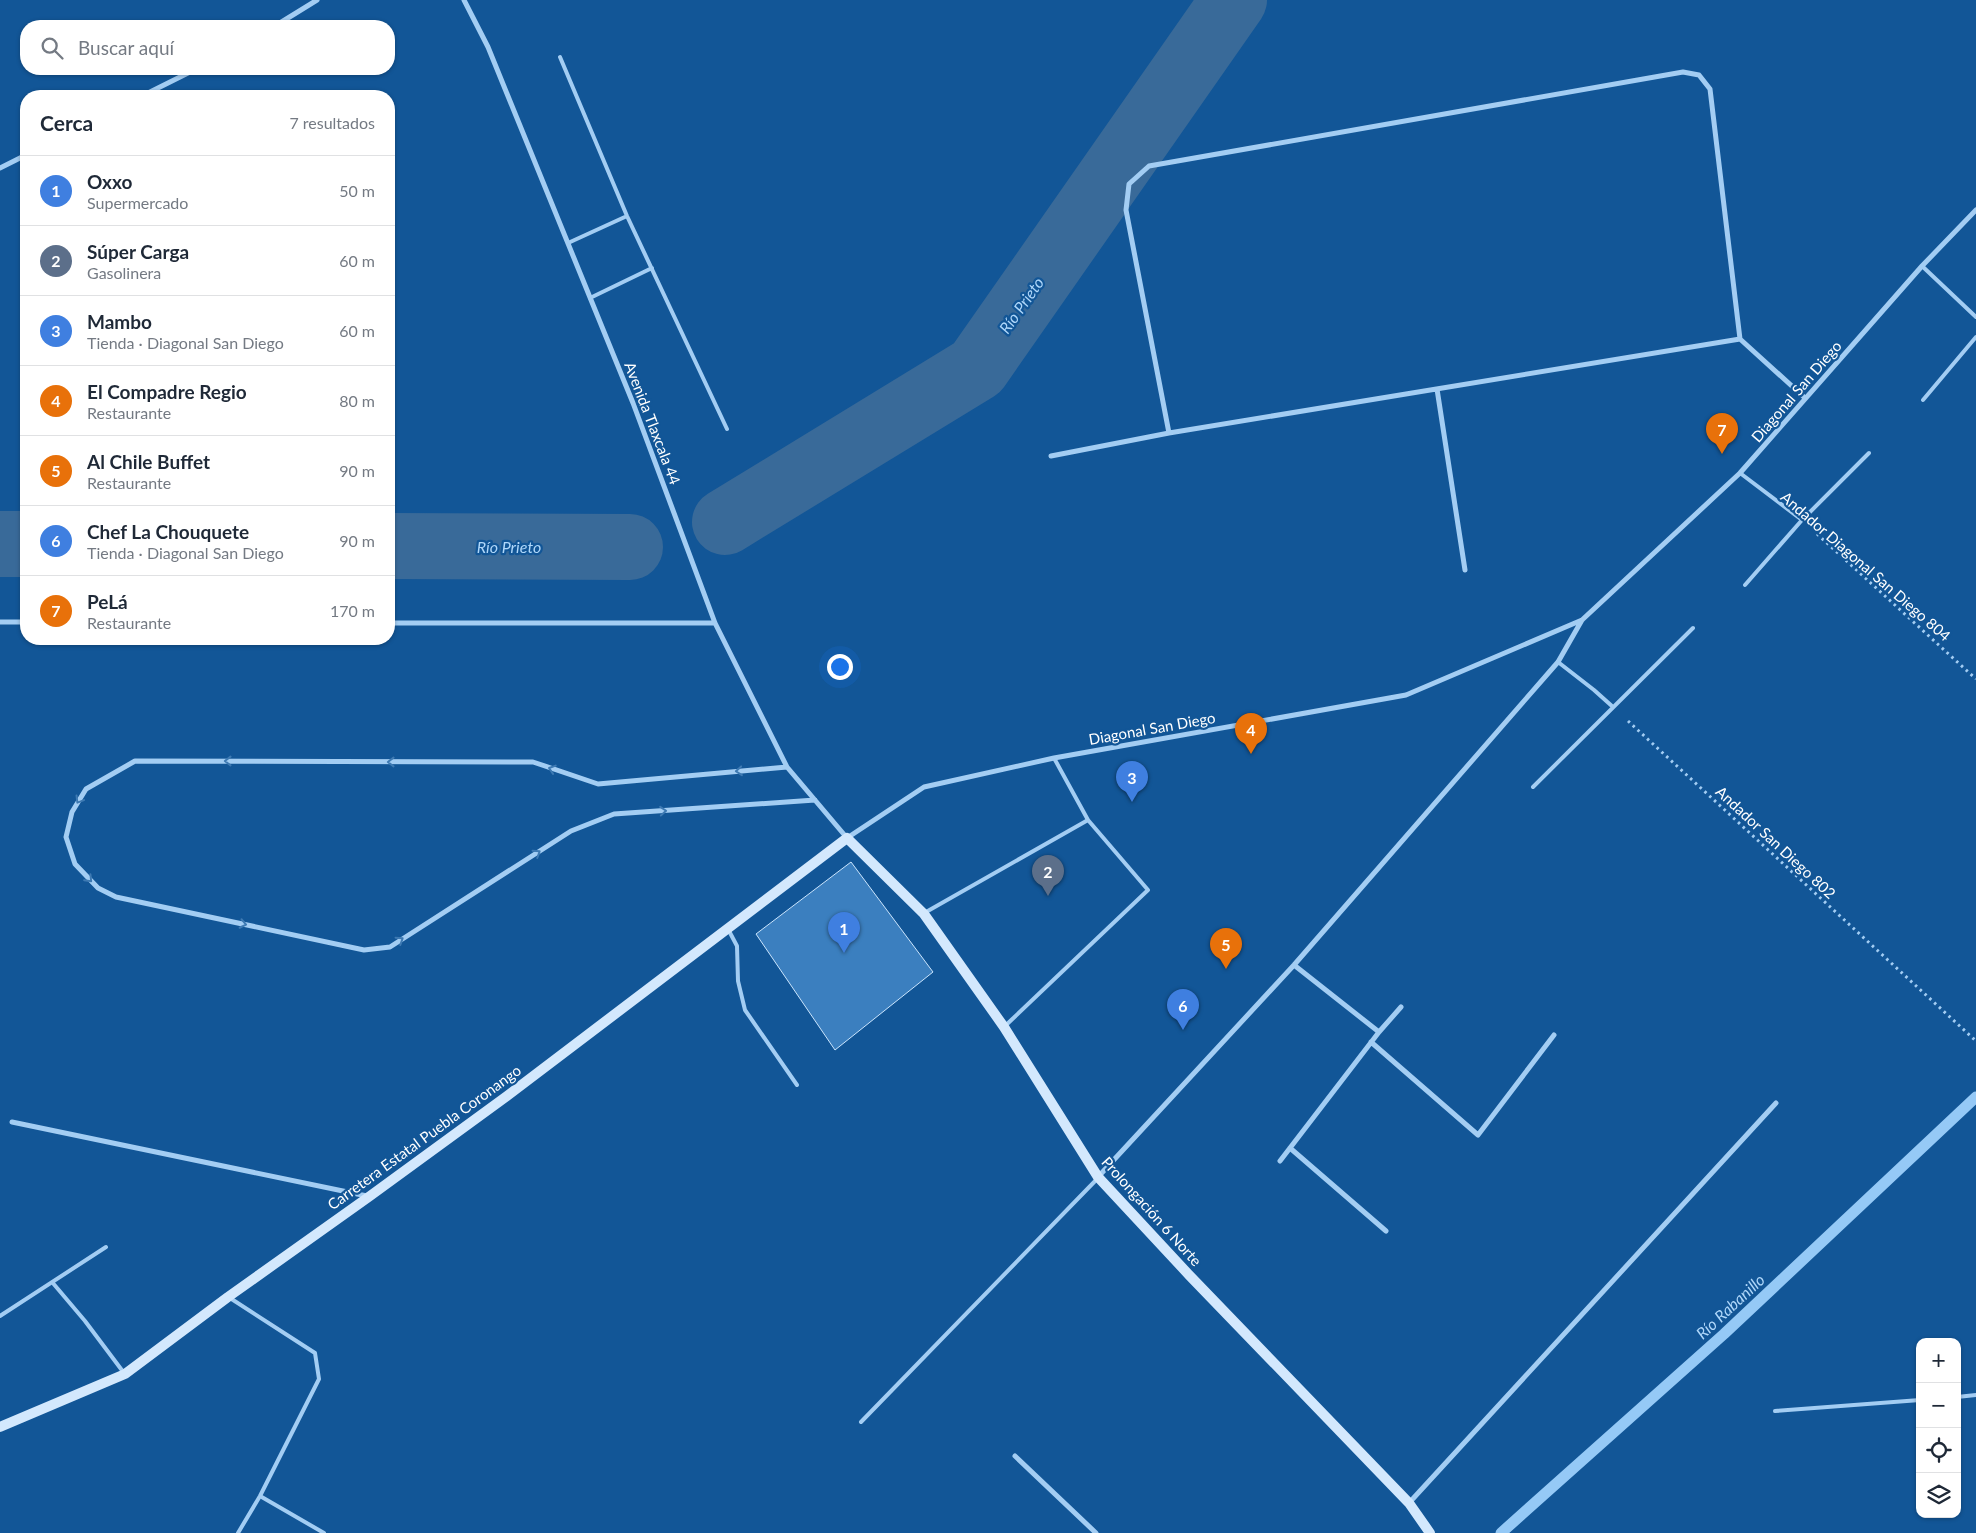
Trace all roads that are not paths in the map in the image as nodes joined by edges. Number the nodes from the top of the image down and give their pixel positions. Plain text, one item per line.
1 (317, 0) edge
2 (464, 0) edge
3 (285, 20) edge
4 (560, 57) dead end
5 (184, 75) edge
6 (154, 90) edge
7 (20, 158) edge
8 (0, 168) edge
9 (1976, 210) edge
10 (628, 216) junction
11 (568, 243) junction
12 (1922, 266) junction
13 (652, 268) junction
14 (590, 298) junction
15 (1976, 317) edge
16 (1976, 337) edge
17 (1740, 339) junction
18 (1437, 389) junction
19 (1805, 398) junction
20 (1923, 400) dead end
21 (727, 429) dead end
22 (1169, 433) junction
23 (1869, 453) dead end
24 (1051, 456) dead end
25 (1740, 473) junction
26 (1802, 520) junction
27 (1465, 570) dead end
28 (1746, 585) dead end
29 (1582, 620) junction
30 (0, 622) edge
31 (20, 622) edge
32 (395, 623) edge
33 (715, 623) junction
34 (1692, 628) dead end
35 (1558, 662) junction
36 (1612, 707) junction
37 (1054, 758) junction
38 (787, 767) junction
39 (1533, 787) dead end
40 (815, 800) junction
41 (1088, 820) junction
42 (847, 838) junction
43 (924, 914) junction
44 (727, 927) junction
45 (1294, 965) junction
46 (1401, 1007) dead end
47 (1004, 1027) junction
48 (1378, 1032) junction
49 (1554, 1035) dead end
50 (1371, 1042) junction
51 (797, 1085) dead end
52 (1776, 1103) dead end
53 (12, 1122) dead end
54 (1290, 1148) junction
55 (1280, 1161) dead end
56 (1098, 1177) junction
57 (370, 1196) junction
58 (1386, 1231) dead end
59 (106, 1247) dead end
60 (52, 1282) junction
61 (228, 1297) junction
62 (0, 1316) edge
63 (125, 1374) junction
64 (1976, 1395) edge
65 (1961, 1397) edge
66 (1916, 1400) edge
67 (1775, 1411) dead end
68 (861, 1422) dead end
69 (0, 1427) edge
70 (1015, 1456) dead end
71 (260, 1496) junction
72 (1409, 1503) junction
73 (238, 1533) edge
74 (324, 1533) edge
75 (1096, 1533) edge
76 (1430, 1533) edge

1 - 3 street
2 - 11 street, Avenida Tlaxcala 44
4 - 10 lane
5 - 6 street
7 - 8 street
9 - 12 street, Diagonal San Diego
10 - 11 lane
10 - 13 lane
11 - 14 street, Avenida Tlaxcala 44
12 - 15 lane
12 - 19 street, Diagonal San Diego
13 - 14 lane
13 - 21 lane
14 - 33 street, Avenida Tlaxcala 44
16 - 20 lane
17 - 18 street
17 - 19 street
17 - 22 street
18 - 22 street
18 - 27 street
19 - 25 street, Diagonal San Diego
22 - 24 street
23 - 26 lane
25 - 26 lane, Andador Diagonal San Diego 804
25 - 29 street, Diagonal San Diego
26 - 28 lane
29 - 35 street, Diagonal San Diego
29 - 37 street, Diagonal San Diego
30 - 31 street
32 - 33 street
33 - 38 street, Avenida Tlaxcala 44
34 - 36 lane
35 - 36 lane
35 - 45 street, Diagonal San Diego
36 - 39 lane
37 - 41 lane
37 - 42 street, Diagonal San Diego
38 - 40 street, Avenida Tlaxcala 44
38 -> 40 street
40 - 42 street, Avenida Tlaxcala 44
41 - 43 lane
41 - 47 lane
42 - 43 main road, Prolongación 6 Norte
42 - 44 main road, Carretera Estatal Puebla Coronango
43 - 47 main road, Prolongación 6 Norte
44 - 51 lane
44 - 57 main road, Carretera Estatal Puebla Coronango
45 - 48 street
45 - 56 street, Diagonal San Diego
46 - 48 street
47 - 56 main road, Prolongación 6 Norte
48 - 50 street
49 - 50 street
50 - 54 street
52 - 72 street
53 - 57 street
54 - 55 street
54 - 58 street
56 - 68 lane
56 - 72 main road, Prolongación 6 Norte
57 - 61 main road, Carretera Estatal Puebla Coronango
59 - 60 lane
60 - 62 lane
60 - 63 lane
61 - 63 main road, Carretera Estatal Puebla Coronango
61 - 71 lane
63 - 69 main road, Carretera Estatal Puebla Coronango
64 - 65 lane
66 - 67 lane
70 - 75 street
71 - 73 lane
71 - 74 lane
72 - 76 main road, Prolongación 6 Norte

